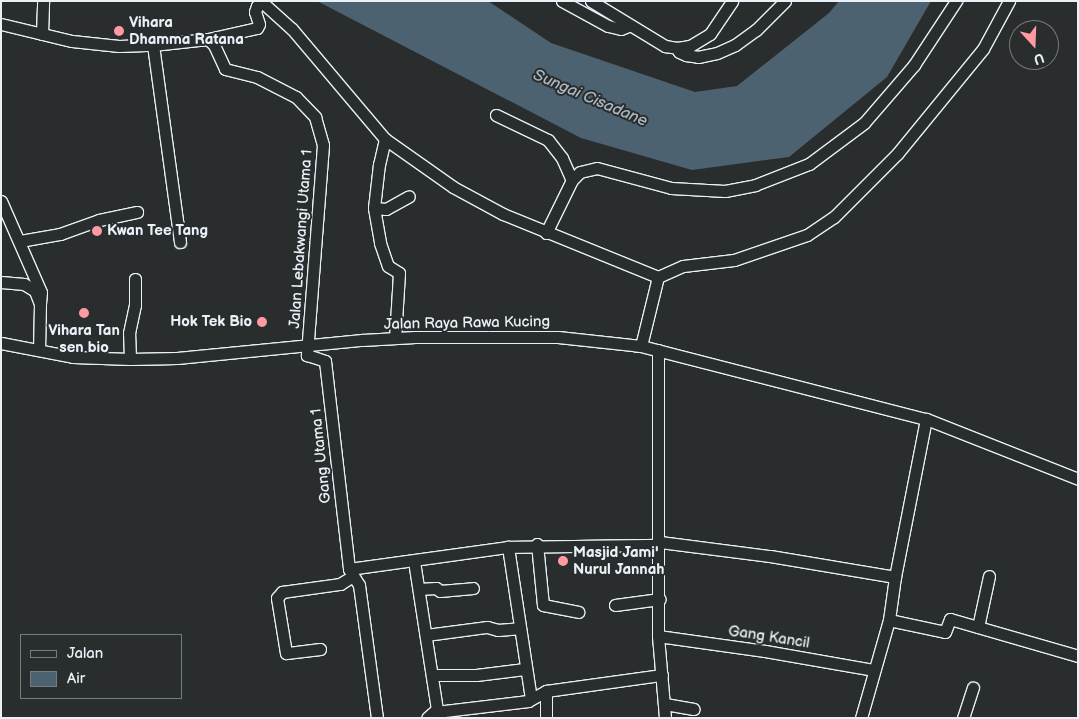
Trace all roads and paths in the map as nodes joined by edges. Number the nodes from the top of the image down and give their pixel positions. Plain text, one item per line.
1 (42, 1) edge
2 (562, 1) edge
3 (591, 1) edge
4 (611, 1) edge
5 (732, 1) edge
6 (785, 1) edge
7 (956, 1) edge
8 (1009, 1) edge
9 (606, 12) junction
10 (1, 24) edge
11 (628, 26) junction
12 (42, 34) junction
13 (208, 39) junction
14 (153, 45) junction
15 (677, 48) junction
16 (496, 115) dead end
17 (385, 139) junction
18 (572, 180) junction
19 (409, 196) dead end
20 (1, 202) edge
21 (374, 208) junction
22 (137, 212) dead end
23 (546, 233) junction
24 (20, 241) junction
25 (180, 242) dead end
26 (658, 277) junction
27 (135, 279) dead end
28 (1, 282) edge
29 (40, 304) junction
30 (395, 338) junction
31 (1, 343) edge
32 (309, 344) junction
33 (641, 346) junction
34 (39, 350) junction
35 (658, 350) junction
36 (130, 360) junction
37 (926, 419) junction
38 (1078, 479) edge
39 (659, 543) junction
40 (537, 544) junction
41 (508, 546) junction
42 (414, 560) junction
43 (351, 572) junction
44 (989, 576) dead end
45 (895, 577) junction
46 (473, 588) dead end
47 (419, 589) junction
48 (660, 599) junction
49 (615, 605) dead end
50 (578, 612) dead end
51 (889, 620) junction
52 (978, 627) junction
53 (519, 628) junction
54 (426, 635) junction
55 (658, 636) junction
56 (320, 649) dead end
57 (1078, 656) edge
58 (525, 669) junction
59 (874, 670) junction
60 (432, 675) junction
61 (662, 675) junction
62 (973, 688) dead end
63 (546, 691) junction
64 (531, 699) junction
65 (665, 704) junction
66 (694, 708) dead end
67 (431, 715) edge
68 (377, 718) edge
69 (546, 718) edge
70 (665, 718) edge
71 (861, 718) edge
72 (963, 718) edge

1 - 12 street
2 - 11 street
3 - 9 street
4 - 9 street
5 - 15 street
6 - 15 street
7 - 18 street
8 - 26 street
9 - 11 street
10 - 12 street
11 - 15 street
12 - 14 street
13 - 14 street
13 - 17 street
13 - 32 street, Jalan Lebakwangi Utama 1
14 - 25 street
16 - 18 street
17 - 21 street
17 - 23 street
18 - 23 street
19 - 21 street
20 - 24 street
21 - 30 street
22 - 24 street
23 - 26 street
24 - 29 street
26 - 33 street
27 - 36 street
28 - 29 street
29 - 34 street
30 - 32 street, Jalan Raya Rawa Kucing
30 - 33 street, Jalan Raya Rawa Kucing
31 - 34 street, Jalan Raya Rawa Kucing
32 - 36 street, Jalan Raya Rawa Kucing
32 - 43 street, Gang Utama 1
33 - 35 street, Jalan Raya Rawa Kucing
34 - 36 street, Jalan Raya Rawa Kucing
35 - 37 street, Jalan Raya Rawa Kucing
35 - 39 street
37 - 38 street, Jalan Raya Rawa Kucing
37 - 45 street
39 - 40 street
39 - 45 street
39 - 48 street
40 - 41 street
40 - 50 street
41 - 42 street
41 - 53 street
42 - 43 street
42 - 47 street
43 - 56 street
43 - 68 street
44 - 52 street
45 - 51 street
46 - 47 street
47 - 54 street
48 - 49 street
48 - 55 street
51 - 52 street
51 - 59 street
52 - 57 street
53 - 54 street
53 - 58 street
54 - 60 street
55 - 59 street, Gang Kancil
55 - 61 street
58 - 60 street
58 - 64 street
59 - 71 street
60 - 67 street
61 - 63 street
61 - 65 street
62 - 72 street
63 - 64 street
63 - 69 street
64 - 67 street
65 - 66 street
65 - 70 street

